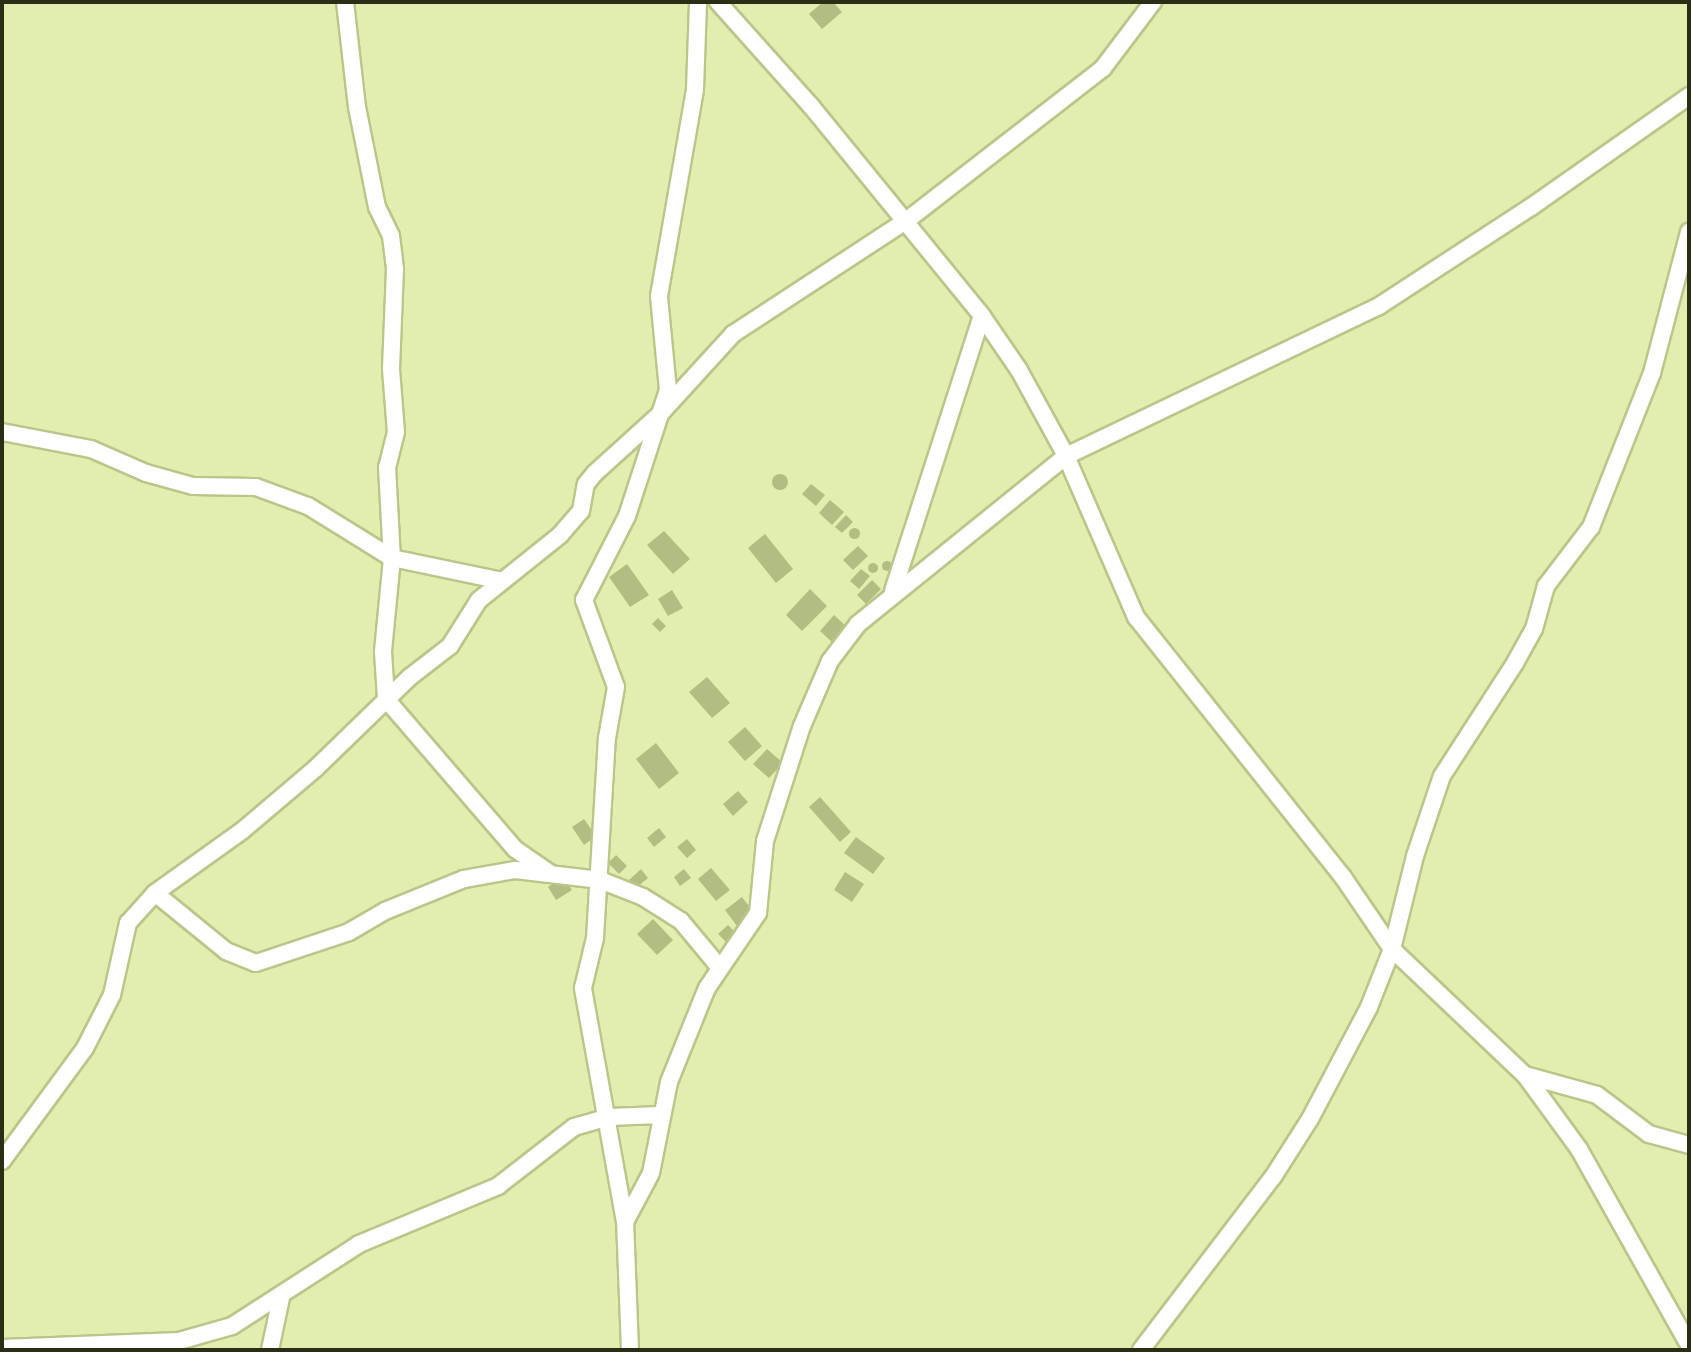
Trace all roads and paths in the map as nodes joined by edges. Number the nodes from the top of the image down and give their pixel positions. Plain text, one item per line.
1 (345, 2) edge
2 (698, 2) edge
3 (719, 2) edge
4 (1153, 2) edge
5 (1689, 96) edge
6 (906, 221) junction
7 (1689, 232) edge
8 (982, 316) junction
9 (659, 415) junction
10 (2, 432) edge
11 (1066, 456) junction
12 (392, 558) junction
13 (502, 581) junction
14 (893, 591) junction
15 (386, 699) junction
16 (551, 874) junction
17 (600, 880) junction
18 (155, 893) junction
19 (1392, 950) junction
20 (719, 968) junction
21 (1525, 1075) junction
22 (660, 1115) junction
23 (609, 1117) junction
24 (1689, 1145) edge
25 (2, 1161) edge
26 (625, 1222) junction
27 (281, 1298) junction
28 (1689, 1345) edge
29 (2, 1348) edge
30 (270, 1350) edge
31 (630, 1350) edge
32 (1141, 1350) edge

1 - 12 street
2 - 9 street
3 - 6 street
4 - 6 street
5 - 11 street
6 - 8 street
6 - 9 street
7 - 19 street
8 - 11 street
8 - 14 street
9 - 13 street
9 - 17 street
10 - 12 street
11 - 14 street
11 - 19 street
12 - 13 street
12 - 15 street
13 - 15 street
14 - 20 street
15 - 16 street
15 - 18 street
16 - 17 street
16 - 18 street
17 - 20 street
17 - 23 street
18 - 25 street
19 - 21 street
19 - 32 street
20 - 22 street
21 - 24 street
21 - 28 street
22 - 23 street
22 - 26 street
23 - 26 street
23 - 27 street
26 - 31 street
27 - 29 street
27 - 30 street

